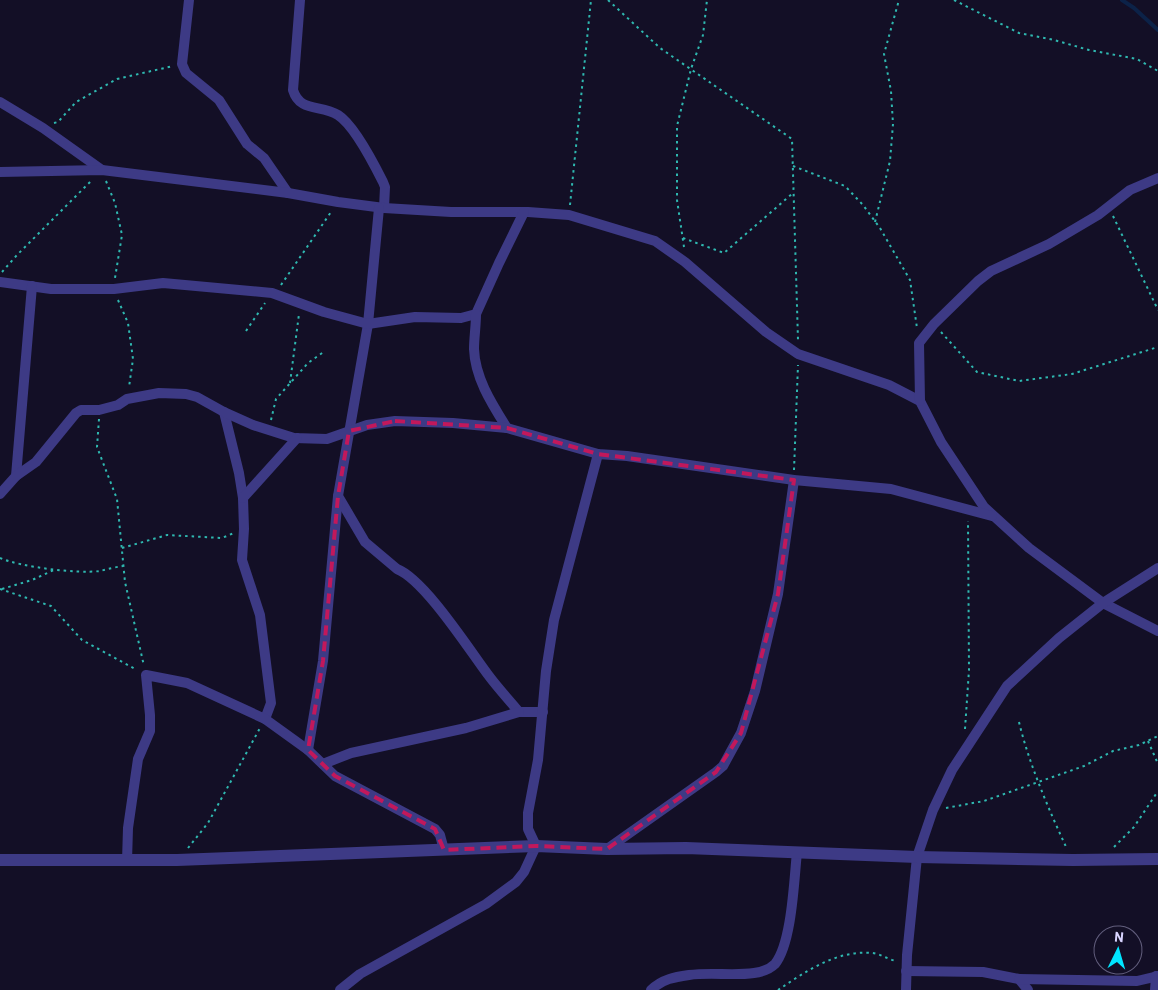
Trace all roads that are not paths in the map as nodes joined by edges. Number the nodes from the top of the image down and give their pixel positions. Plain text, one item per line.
1 (189, 0) edge
2 (300, 0) edge
3 (0, 102) edge
4 (102, 170) junction
5 (0, 172) edge
6 (1158, 178) edge
7 (288, 192) junction
8 (382, 208) junction
9 (524, 212) junction
10 (0, 282) edge
11 (32, 286) junction
12 (476, 314) junction
13 (368, 324) junction
14 (920, 401) junction
15 (224, 412) junction
16 (507, 428) junction
17 (349, 431) junction
18 (297, 438) junction
19 (598, 454) junction
20 (16, 476) junction
21 (794, 480) junction
22 (0, 494) edge
23 (338, 496) junction
24 (243, 498) junction
25 (994, 516) junction
26 (1158, 568) edge
27 (1103, 603) junction
28 (1158, 632) edge
29 (518, 712) junction
30 (543, 712) junction
31 (264, 719) junction
32 (308, 750) junction
33 (323, 764) junction
34 (536, 846) junction
35 (607, 849) junction
36 (444, 850) junction
37 (797, 852) junction
38 (917, 857) junction
39 (1158, 859) edge
40 (0, 860) edge
41 (127, 861) junction
42 (906, 971) junction
43 (1157, 976) edge
44 (1019, 979) junction
45 (340, 990) edge
46 (651, 990) edge
47 (906, 990) edge
48 (1028, 990) edge
49 (1155, 990) edge

1 - 7 street
2 - 8 street
3 - 4 street
4 - 5 street
4 - 7 street
6 - 14 street
7 - 8 street
8 - 9 street
8 - 13 street
9 - 12 street
9 - 14 street
10 - 11 street
11 - 13 street
11 - 20 street
12 - 13 street
12 - 16 street
13 - 17 street
14 - 25 street
15 - 18 street
15 - 20 street
15 - 24 street
16 - 17 street
16 - 19 street
17 - 18 street
17 - 23 street
18 - 24 street
19 - 21 street
19 - 30 street
20 - 22 street
21 - 25 street
21 - 35 street
23 - 29 street
23 - 32 street
24 - 31 street
25 - 27 street
26 - 27 street
27 - 28 street
27 - 38 street
29 - 30 street
29 - 33 street
30 - 34 street
31 - 32 street
31 - 41 street
32 - 33 street
33 - 36 street
34 - 35 street
34 - 36 street
34 - 45 street
35 - 37 street
36 - 41 street
37 - 38 street
37 - 46 street
38 - 39 street
38 - 42 street
40 - 41 street
42 - 44 street
42 - 47 street
43 - 44 street
43 - 49 street
44 - 48 street

